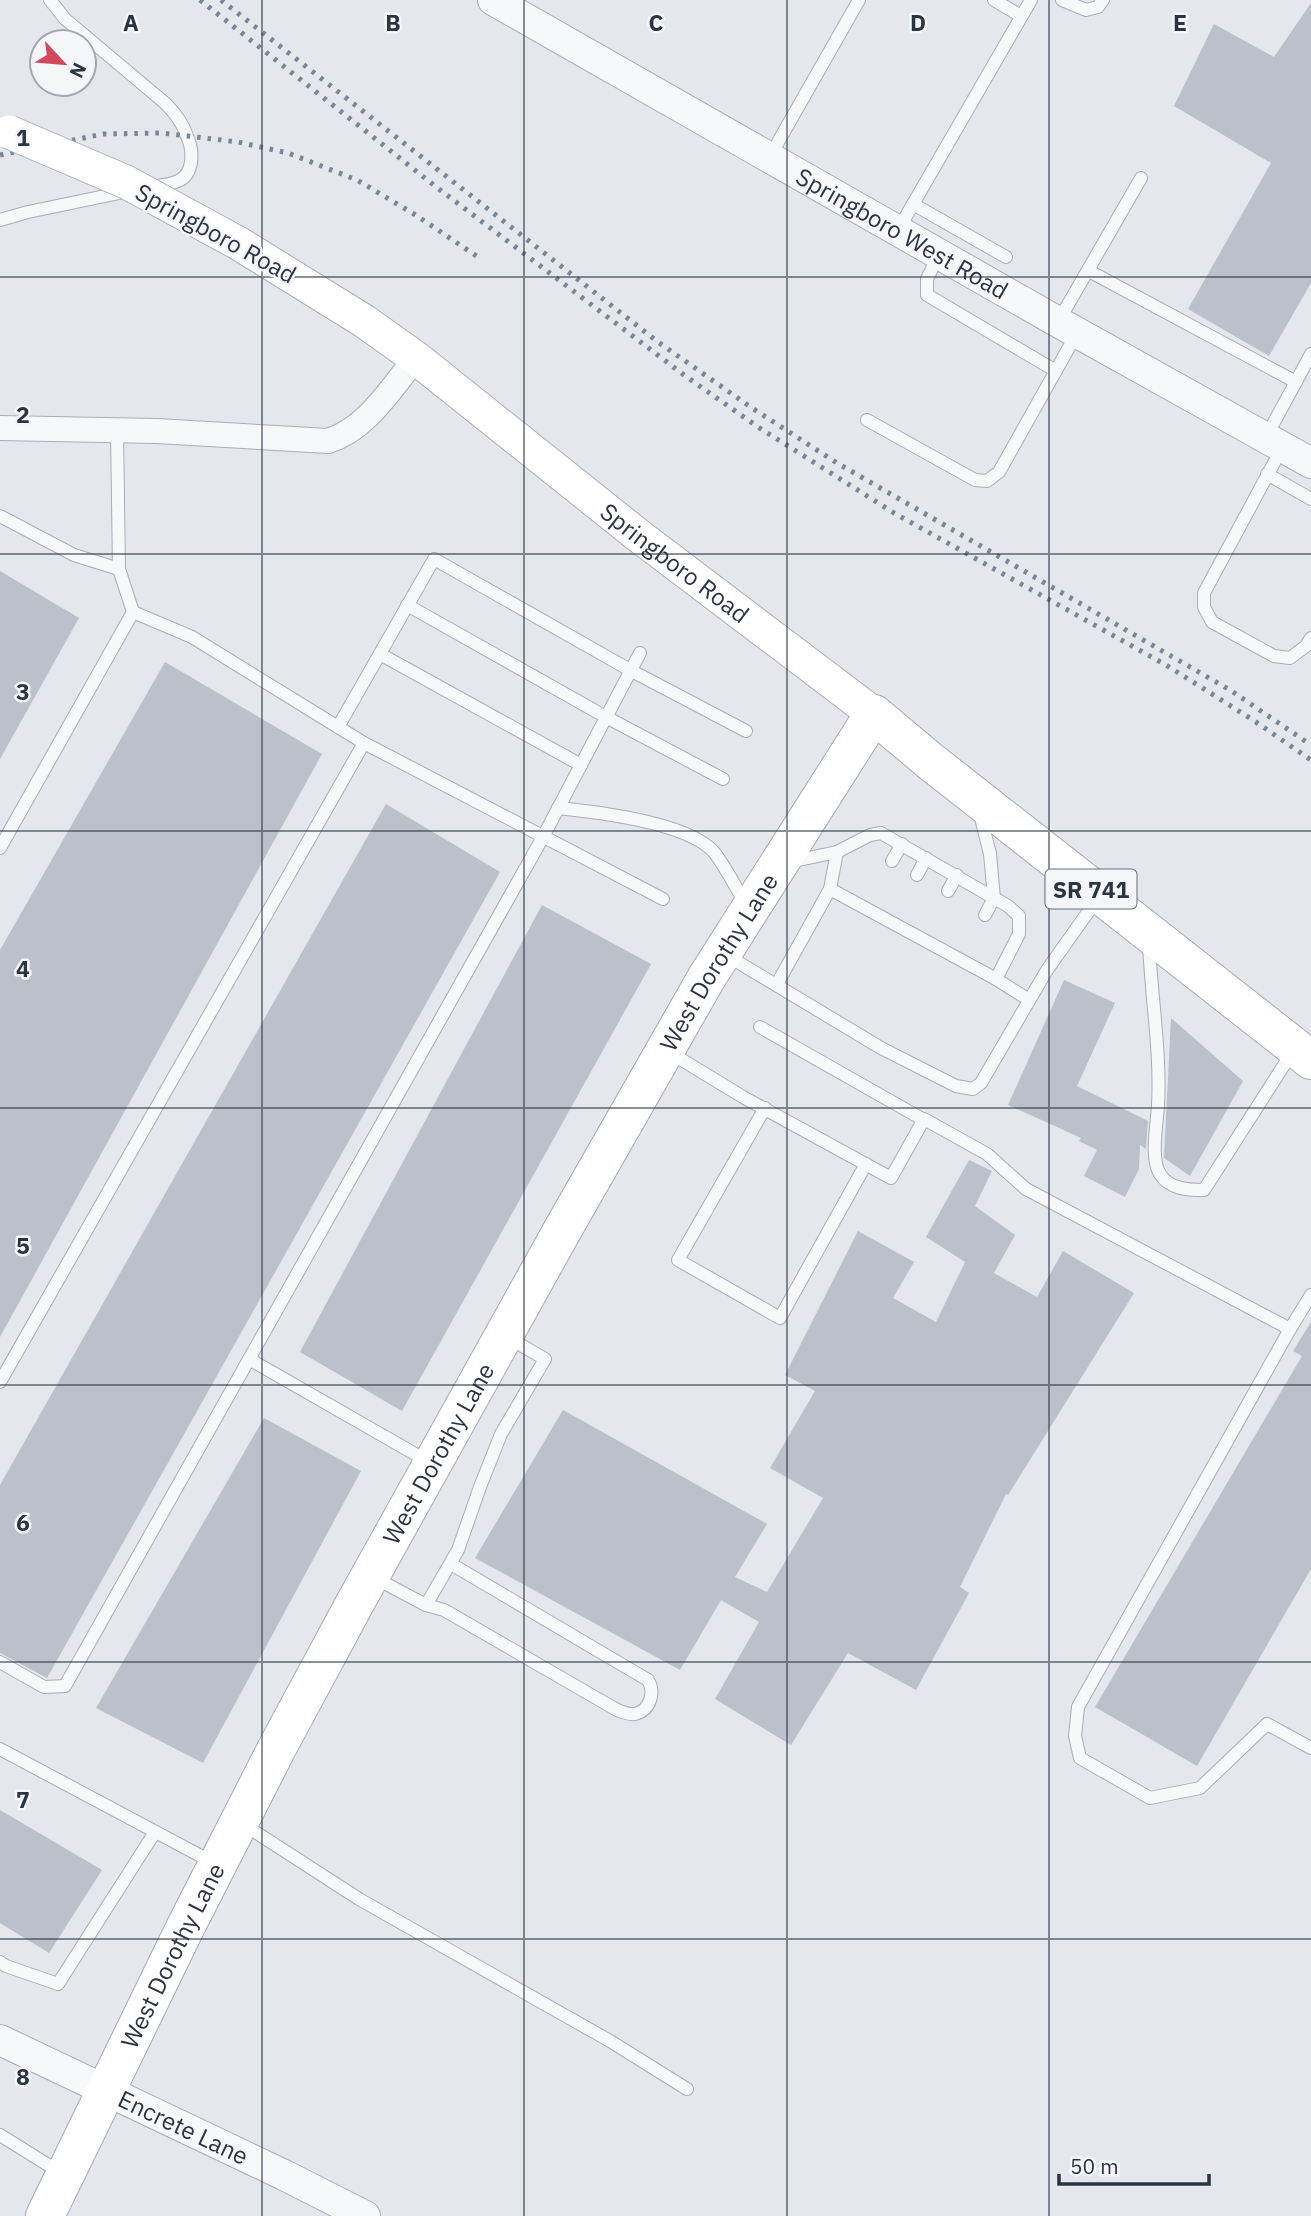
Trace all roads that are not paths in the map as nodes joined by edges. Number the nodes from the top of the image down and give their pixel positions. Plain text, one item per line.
1 (50, 0) edge
2 (493, 0) edge
3 (859, 0) edge
4 (994, 0) edge
5 (1031, 0) edge
6 (1062, 0) edge
7 (1103, 0) edge
8 (1021, 16) junction
9 (5, 130) edge
10 (769, 158) junction
11 (1141, 178) dead end
12 (913, 204) junction
13 (0, 220) edge
14 (898, 231) junction
15 (939, 254) junction
16 (1006, 257) dead end
17 (1089, 271) junction
18 (1068, 328) junction
19 (1311, 354) edge
20 (416, 358) junction
21 (1056, 371) junction
22 (1296, 383) junction
23 (867, 420) dead end
24 (0, 428) edge
25 (117, 431) junction
26 (1274, 443) junction
27 (1311, 463) edge
28 (1268, 474) junction
29 (1311, 499) edge
30 (0, 516) edge
31 (119, 569) junction
32 (407, 605) junction
33 (133, 612) junction
34 (1311, 638) edge
35 (639, 653) dead end
36 (380, 654) junction
37 (630, 670) junction
38 (874, 714) junction
39 (606, 717) junction
40 (338, 727) junction
41 (746, 731) dead end
42 (364, 743) junction
43 (581, 765) junction
44 (723, 779) dead end
45 (975, 797) junction
46 (558, 808) junction
47 (543, 837) junction
48 (902, 844) junction
49 (0, 848) edge
50 (837, 852) junction
51 (926, 858) junction
52 (892, 861) dead end
53 (778, 864) junction
54 (917, 875) dead end
55 (957, 876) junction
56 (830, 889) junction
57 (948, 891) dead end
58 (1100, 895) junction
59 (994, 898) junction
60 (663, 900) dead end
61 (749, 910) junction
62 (985, 915) dead end
63 (1148, 933) junction
64 (722, 953) junction
65 (996, 979) junction
66 (777, 984) junction
67 (1029, 1000) junction
68 (760, 1027) dead end
69 (666, 1049) junction
70 (1303, 1054) edge
71 (765, 1108) junction
72 (924, 1120) junction
73 (866, 1164) junction
74 (1311, 1295) edge
75 (1290, 1329) junction
76 (504, 1335) junction
77 (249, 1359) junction
78 (0, 1382) edge
79 (432, 1464) junction
80 (451, 1564) junction
81 (370, 1575) junction
82 (426, 1605) junction
83 (0, 1662) edge
84 (1311, 1748) edge
85 (0, 1749) edge
86 (240, 1822) junction
87 (155, 1832) junction
88 (218, 1865) junction
89 (0, 1962) edge
90 (0, 2040) edge
91 (687, 2089) dead end
92 (105, 2091) junction
93 (0, 2136) edge
94 (64, 2175) junction
95 (45, 2216) edge
96 (365, 2216) edge

1 - 13 lane
2 - 10 street, Springboro West Road
3 - 10 lane
4 - 8 lane
5 - 8 lane
6 - 7 lane
8 - 12 lane
9 - 20 main road, Springboro Road / SR 741, bridge
10 - 14 street, Springboro West Road
11 - 17 lane
12 - 14 lane
12 - 16 lane
14 - 15 street, Springboro West Road
15 - 18 street, Springboro West Road
15 - 21 lane
17 - 18 lane
17 - 22 lane
18 - 21 lane
18 - 26 street, Springboro West Road
19 - 22 lane
20 - 25 street
20 - 38 main road, Springboro Road / SR 741
21 - 23 lane
22 - 26 lane
24 - 25 street
25 - 31 lane
26 - 27 street, Springboro West Road
26 - 28 lane
28 - 29 lane
28 - 34 lane
30 - 31 lane
31 - 33 lane
32 - 36 lane
32 - 37 lane
32 - 39 lane
33 - 40 lane
33 - 49 lane
35 - 37 lane
36 - 40 lane
36 - 43 lane
37 - 39 lane
37 - 41 lane
38 - 45 main road, Springboro Road / SR 741
38 - 53 main road, West Dorothy Lane
39 - 43 lane
39 - 44 lane
40 - 42 lane
42 - 47 lane
42 - 78 lane
43 - 46 lane
45 - 58 main road, Springboro Road / SR 741
45 - 59 lane
46 - 47 lane
46 - 61 lane
47 - 60 lane
47 - 77 lane
48 - 50 lane
48 - 51 lane
48 - 52 lane
50 - 53 lane
50 - 56 lane
51 - 54 lane
51 - 55 lane
53 - 61 main road, West Dorothy Lane
55 - 57 lane
55 - 59 lane
56 - 65 lane
56 - 66 lane
58 - 63 main road, Springboro Road / SR 741
58 - 67 lane
59 - 62 lane
59 - 65 lane
61 - 64 main road, West Dorothy Lane
63 - 70 main road, Springboro Road / SR 741
63 - 70 lane
64 - 66 lane
64 - 69 main road, West Dorothy Lane
65 - 67 lane
66 - 67 lane
68 - 72 lane
69 - 71 lane
69 - 76 main road, West Dorothy Lane
71 - 73 lane
71 - 73 lane
72 - 73 lane
72 - 75 lane
74 - 75 lane
75 - 84 lane
76 - 79 main road, West Dorothy Lane
76 - 80 lane
77 - 79 lane
77 - 83 lane
79 - 81 main road, West Dorothy Lane
80 - 82 lane
80 - 82 lane
81 - 82 lane
81 - 86 main road, West Dorothy Lane
85 - 87 lane
86 - 88 main road, West Dorothy Lane
86 - 91 lane
87 - 88 lane
87 - 89 lane
88 - 92 main road, West Dorothy Lane
90 - 92 street, Encrete Lane
92 - 94 main road, West Dorothy Lane
92 - 96 street, Encrete Lane
93 - 94 lane
94 - 95 main road, West Dorothy Lane

